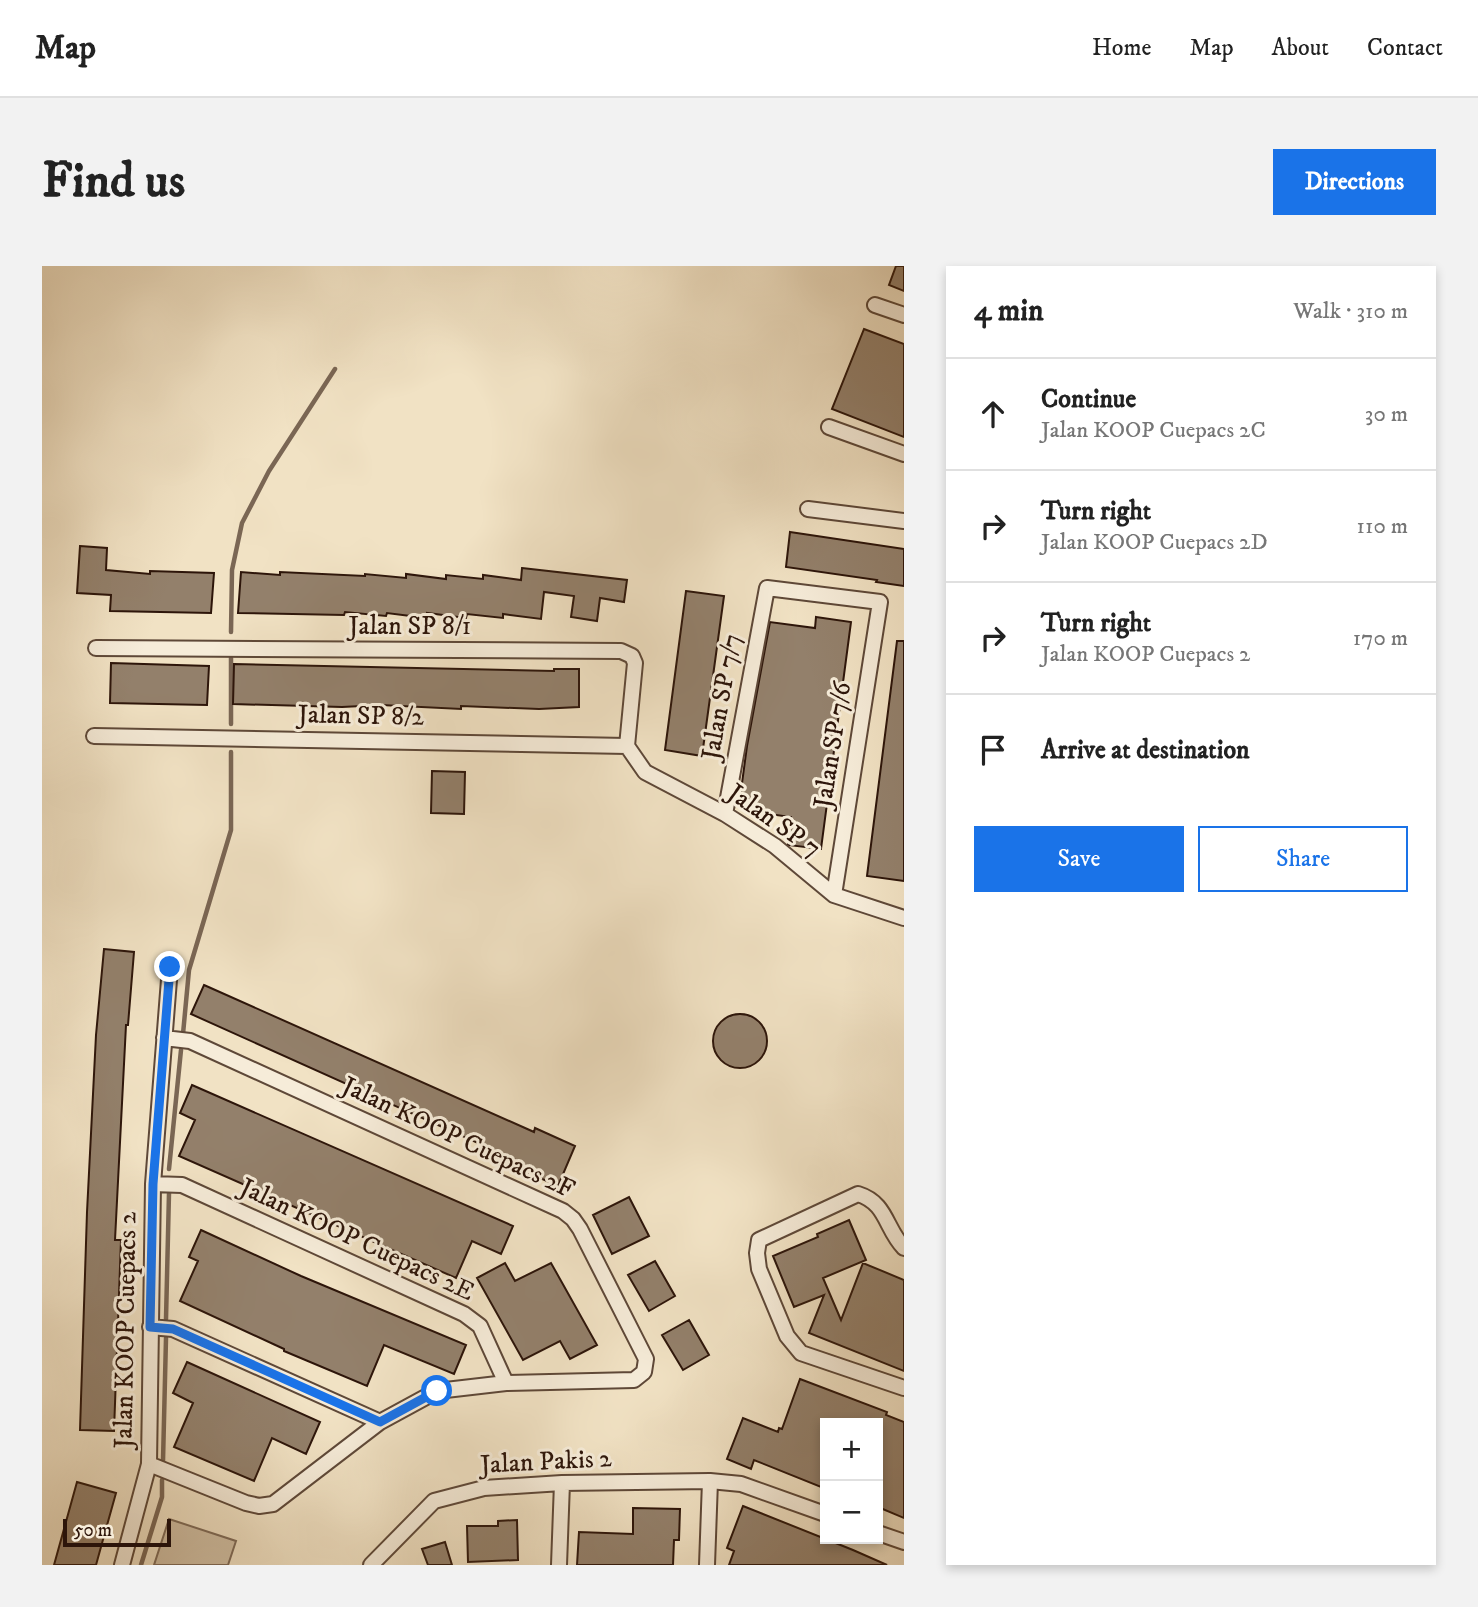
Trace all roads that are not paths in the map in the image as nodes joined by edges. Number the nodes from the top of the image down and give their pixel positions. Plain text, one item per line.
1 (875, 305) dead end
2 (904, 315) edge
3 (829, 427) dead end
4 (904, 454) edge
5 (808, 509) dead end
6 (904, 521) edge
7 (880, 601) joint
8 (96, 648) dead end
9 (94, 736) dead end
10 (627, 746) junction
11 (725, 814) junction
12 (834, 895) junction
13 (904, 918) edge
14 (170, 967) dead end
15 (164, 1038) junction
16 (153, 1184) junction
17 (904, 1248) edge
18 (150, 1327) junction
19 (506, 1383) junction
20 (904, 1388) edge
21 (380, 1422) junction
22 (149, 1464) junction
23 (710, 1481) junction
24 (562, 1483) junction
25 (820, 1512) edge
26 (883, 1535) edge
27 (904, 1542) edge
28 (122, 1565) edge
29 (370, 1565) edge
30 (559, 1565) edge
31 (707, 1565) edge

1 - 2 street
3 - 4 street
5 - 6 street
7 - 11 street, Jalan SP 7/7
7 - 12 street, Jalan SP 7/6
8 - 10 street, Jalan SP 8/1
9 - 10 street, Jalan SP 8/2
10 - 11 street, Jalan SP 7
11 - 12 street, Jalan SP 7
12 - 13 street, Jalan SP 7
14 - 15 street, Jalan KOOP Cuepacs 2
15 - 16 street, Jalan KOOP Cuepacs 2
15 - 19 street, Jalan KOOP Cuepacs 2F
16 - 18 street, Jalan KOOP Cuepacs 2
16 - 19 street, Jalan KOOP Cuepacs 2E
17 - 20 street
18 - 21 street
18 - 22 street, Jalan KOOP Cuepacs 2
19 - 21 street
21 - 22 street
22 - 28 street, Jalan KOOP Cuepacs 2
23 - 24 street, Jalan Pakis 2
23 - 25 street, Jalan Pakis 2
23 - 31 street
24 - 29 street, Jalan Pakis 2
24 - 30 street
26 - 27 street

